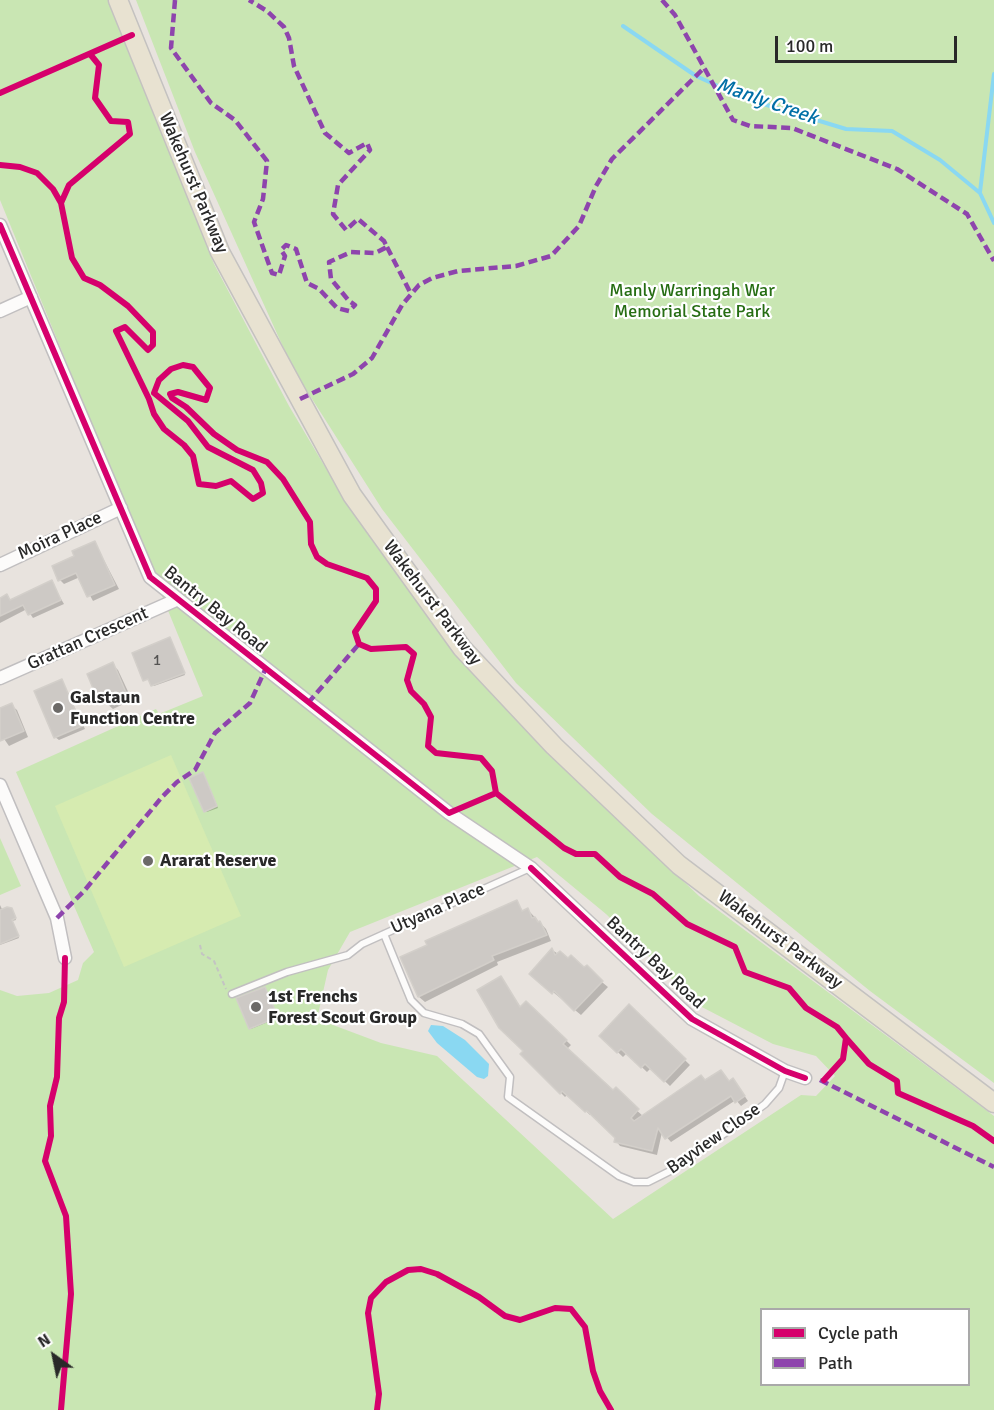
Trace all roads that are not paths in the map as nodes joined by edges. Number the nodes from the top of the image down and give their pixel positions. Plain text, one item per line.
1 (118, 0) edge
2 (0, 225) edge
3 (31, 297) junction
4 (0, 311) edge
5 (121, 508) junction
6 (0, 565) edge
7 (176, 600) junction
8 (0, 678) edge
9 (0, 785) edge
10 (531, 868) junction
11 (384, 934) junction
12 (64, 958) dead end
13 (232, 994) road end
14 (785, 1071) junction
15 (805, 1078) dead end
16 (994, 1103) edge

1 - 16 main road, Wakehurst Parkway
2 - 3 street, Bantry Bay Road
3 - 4 street
3 - 5 street, Bantry Bay Road
5 - 6 street, Moira Place
5 - 7 street, Bantry Bay Road
7 - 8 street, Grattan Crescent
7 - 10 street, Bantry Bay Road
9 - 12 street
10 - 11 lane, Utyana Place
10 - 14 street, Bantry Bay Road
11 - 13 lane, Utyana Place
11 - 14 lane, Bayview Close
14 - 15 street, Bantry Bay Road

